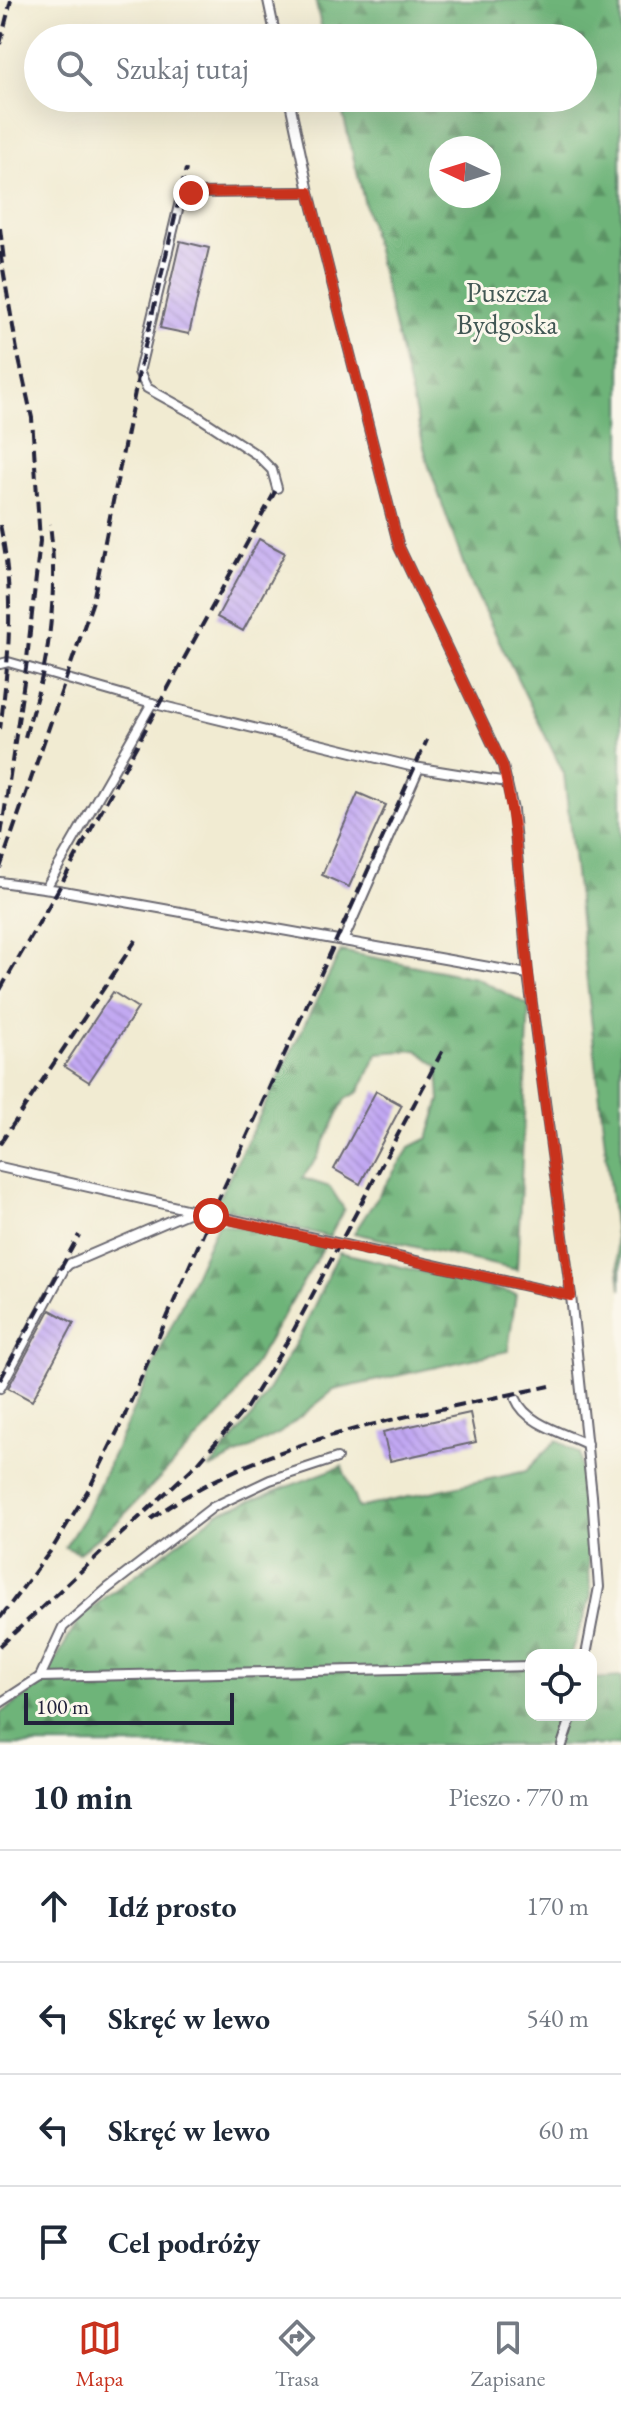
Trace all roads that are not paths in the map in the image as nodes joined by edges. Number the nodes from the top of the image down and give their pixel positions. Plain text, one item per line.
1 (268, 0) edge
2 (273, 24) edge
3 (292, 112) edge
4 (309, 192) junction
5 (277, 488) dead end
6 (0, 664) edge
7 (152, 703) junction
8 (419, 768) junction
9 (507, 782) junction
10 (0, 882) edge
11 (46, 888) junction
12 (343, 941) junction
13 (528, 974) junction
14 (0, 1167) edge
15 (190, 1211) junction
16 (571, 1296) junction
17 (0, 1388) edge
18 (516, 1399) dead end
19 (587, 1444) junction
20 (337, 1458) dead end
21 (587, 1649) edge
22 (525, 1666) edge
23 (40, 1677) junction
24 (0, 1703) edge
25 (570, 1721) edge
26 (562, 1745) edge

1 - 2 lane
3 - 4 lane
4 - 5 lane
4 - 9 lane
6 - 7 lane
7 - 8 lane
7 - 11 lane
8 - 9 lane
8 - 12 lane
9 - 13 lane
10 - 11 lane
11 - 12 lane
12 - 13 lane
13 - 16 lane
14 - 15 lane
15 - 16 lane
15 - 17 lane
16 - 19 lane
18 - 19 lane
19 - 21 lane
20 - 23 lane
22 - 23 lane
23 - 24 lane
25 - 26 lane

